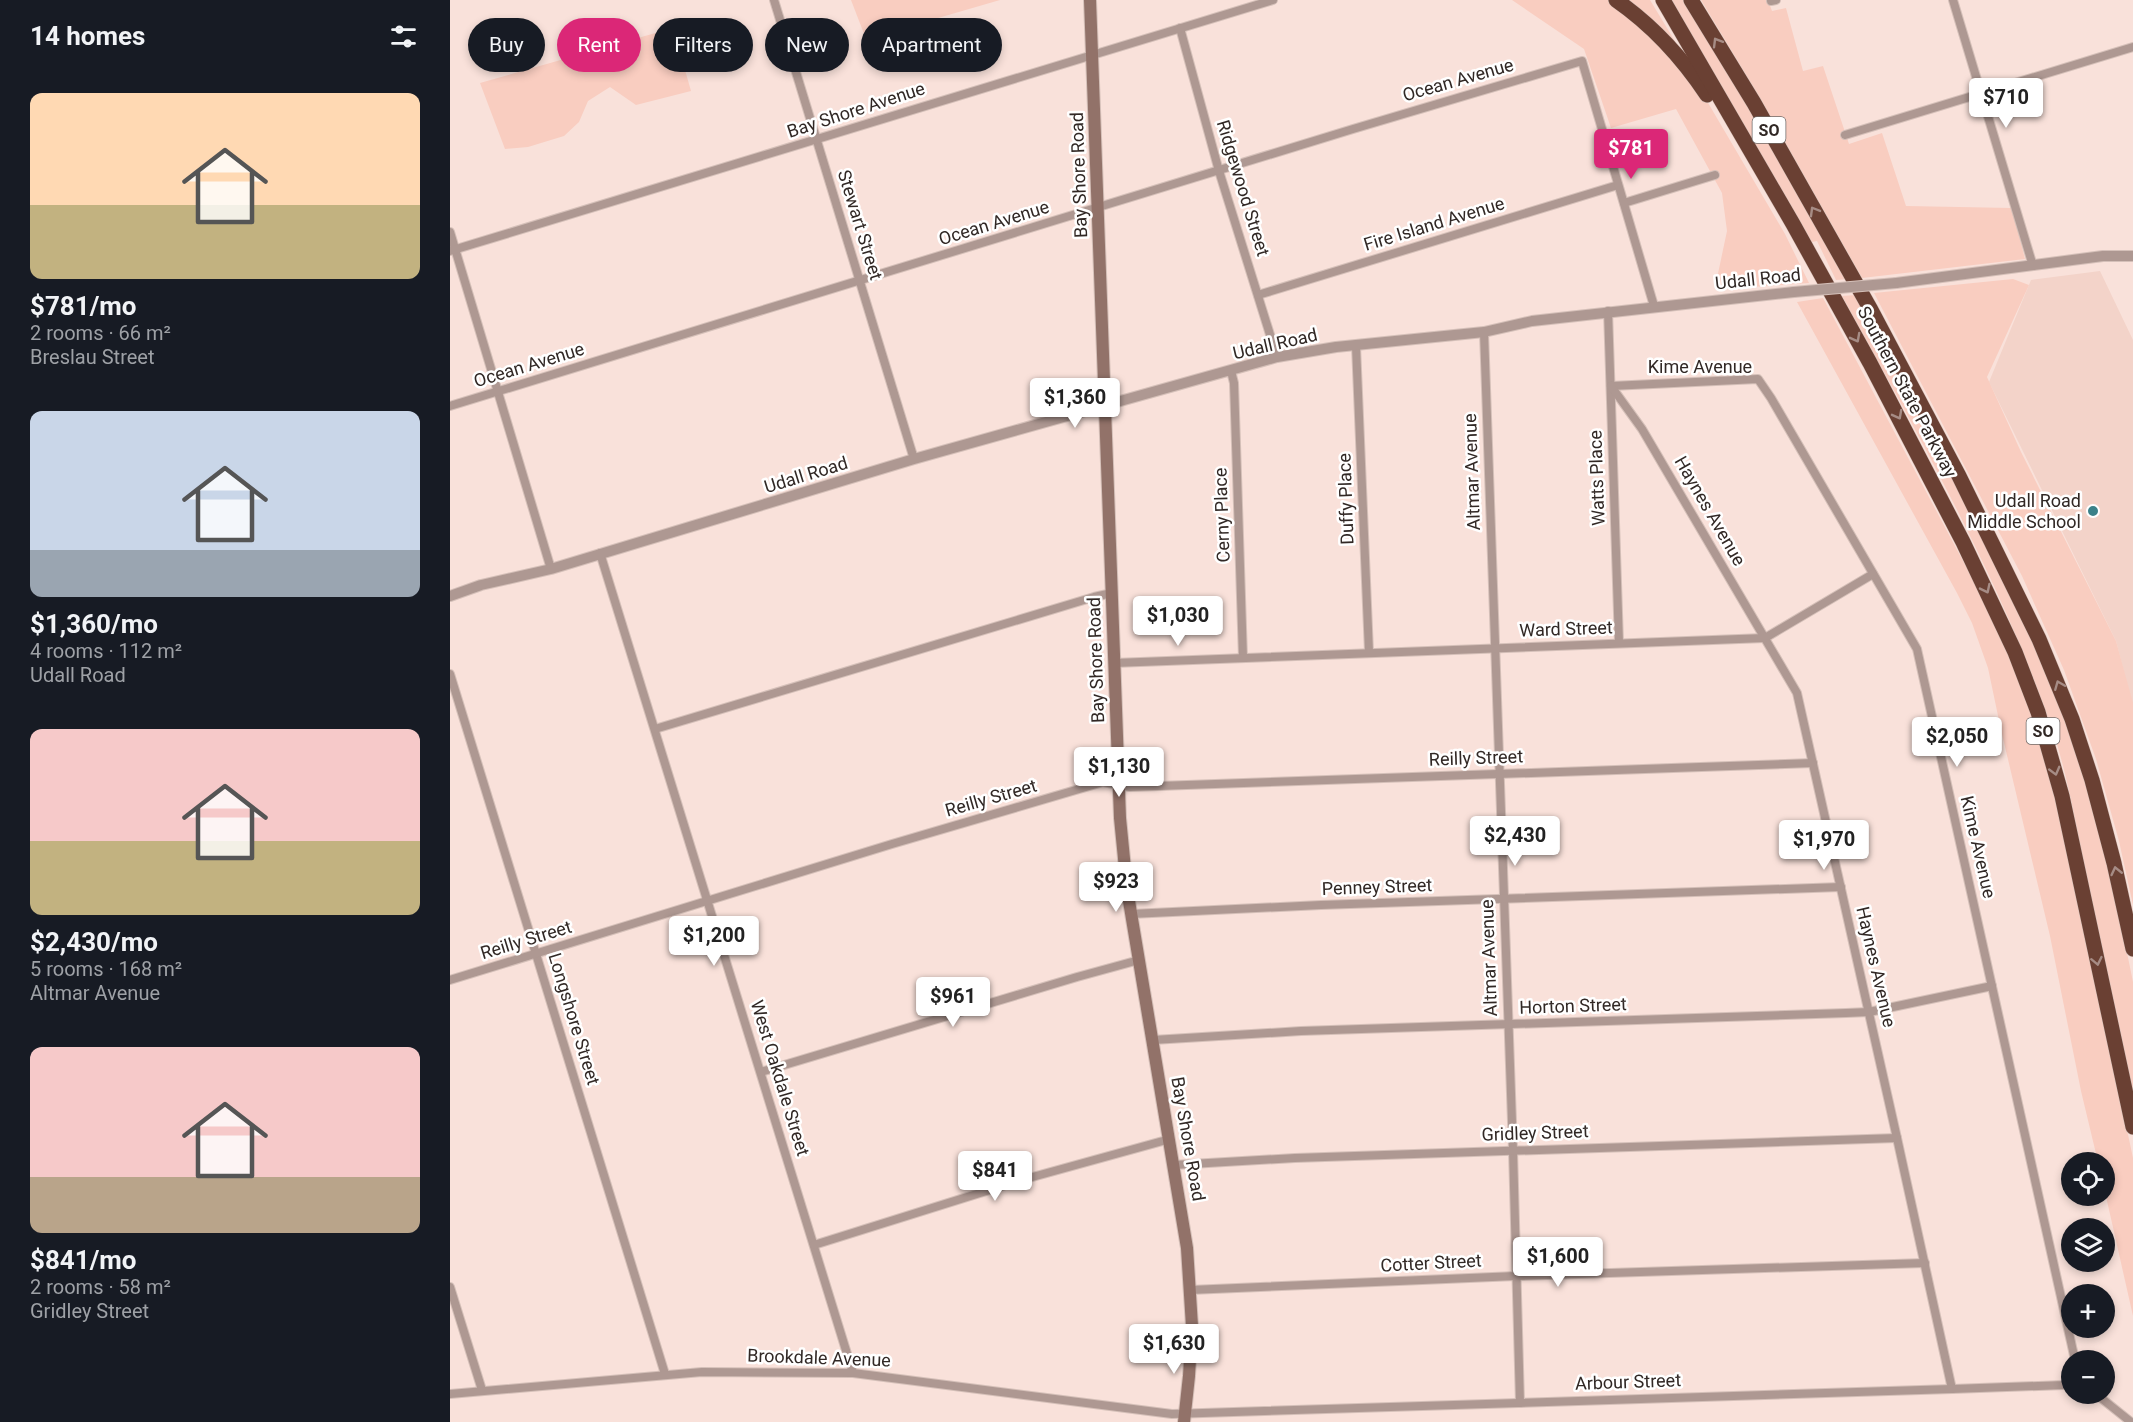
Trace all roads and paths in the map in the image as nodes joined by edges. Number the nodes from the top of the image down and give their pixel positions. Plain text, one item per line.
1 (774, 0) edge
2 (1090, 0) edge
3 (1273, 0) edge
4 (1616, 0) edge
5 (1654, 0) edge
6 (1663, 0) edge
7 (1691, 0) edge
8 (1953, 0) edge
9 (1180, 28) junction
10 (2133, 46) edge
11 (1093, 54) junction
12 (1706, 74) junction
13 (1981, 93) junction
14 (1845, 135) dead end
15 (817, 140) junction
16 (1750, 149) junction
17 (1219, 171) junction
18 (1715, 175) dead end
19 (1618, 185) junction
20 (1624, 203) junction
21 (1099, 207) junction
22 (450, 232) edge
23 (453, 250) edge
24 (2133, 256) edge
25 (2033, 266) junction
26 (860, 281) junction
27 (1258, 295) junction
28 (1654, 306) junction
29 (1608, 311) junction
30 (1484, 332) junction
31 (1356, 345) junction
32 (1277, 357) junction
33 (1232, 371) junction
34 (1611, 386) junction
35 (498, 391) junction
36 (1105, 405) junction
37 (450, 406) edge
38 (914, 459) junction
39 (600, 553) junction
40 (551, 569) junction
41 (1873, 574) junction
42 (1112, 593) junction
43 (450, 596) edge
44 (1765, 638) junction
45 (1618, 643) junction
46 (1494, 648) junction
47 (1369, 652) junction
48 (1243, 658) junction
49 (1114, 663) junction
50 (450, 674) edge
51 (655, 729) junction
52 (1813, 763) junction
53 (1498, 774) junction
54 (1118, 784) junction
55 (1841, 887) junction
56 (1503, 899) junction
57 (707, 901) junction
58 (1131, 914) junction
59 (2133, 949) edge
60 (536, 954) junction
61 (1139, 960) junction
62 (450, 980) edge
63 (1992, 986) junction
64 (1869, 1012) junction
65 (1508, 1025) junction
66 (1153, 1040) junction
67 (761, 1072) junction
68 (2133, 1127) edge
69 (1170, 1138) junction
70 (1898, 1138) junction
71 (1513, 1150) junction
72 (1174, 1165) junction
73 (814, 1245) junction
74 (1925, 1263) junction
75 (1516, 1276) junction
76 (450, 1287) edge
77 (1191, 1290) junction
78 (2073, 1350) edge
79 (853, 1373) junction
80 (665, 1374) junction
81 (2061, 1385) edge
82 (1952, 1389) junction
83 (482, 1390) junction
84 (450, 1394) edge
85 (1520, 1402) junction
86 (2108, 1404) edge
87 (1185, 1418) edge
88 (2131, 1422) edge

1 - 15 street, Stewart Street
2 - 11 main road, Bay Shore Road
3 - 9 street, Bay Shore Avenue
4 - 16 highway
5 - 12 highway, Southern State Parkway / SO
6 - 12 highway, Southern State Parkway / SO
59 -> 7 highway, Southern State Parkway / SO
8 - 13 street
9 - 11 street, Bay Shore Avenue
9 - 17 street, Ridgewood Street
10 - 13 street
11 - 15 street, Bay Shore Avenue
11 - 21 main road, Bay Shore Road
12 - 16 highway, Southern State Parkway / SO
13 - 14 street
13 - 25 street
15 - 23 street, Bay Shore Avenue
15 - 26 street, Stewart Street
16 -> 68 highway, Southern State Parkway / SO
17 - 19 street, Ocean Avenue
17 - 21 street, Ocean Avenue
17 - 27 street, Ridgewood Street
18 - 20 street
19 - 20 street
19 - 27 street, Fire Island Avenue
20 - 28 street
21 - 26 street, Ocean Avenue
21 - 36 main road, Bay Shore Road
22 - 23 street
23 - 35 street
24 - 25 street, Udall Road
25 - 28 street, Udall Road, bridge
26 - 35 street, Ocean Avenue
26 - 38 street, Stewart Street
27 - 32 street, Ridgewood Street
28 - 29 street, Udall Road
29 - 30 street, Udall Road
29 - 34 street, Watts Place
30 - 31 street, Udall Road
30 - 46 street, Altmar Avenue
31 - 32 street, Udall Road
31 - 47 street, Duffy Place
32 - 33 street, Udall Road
33 - 36 street, Udall Road
33 - 48 street, Cerny Place
34 - 41 street, Kime Avenue
34 - 44 street, Haynes Avenue
34 - 45 street, Watts Place
35 - 37 street, Ocean Avenue
35 - 40 street
36 - 38 street, Udall Road
36 - 42 main road, Bay Shore Road
38 - 39 street, Udall Road
39 - 40 street, Udall Road
39 - 51 street, West Oakdale Street
40 - 43 street, Udall Road
41 - 44 street, Ward Street
41 - 63 street, Kime Avenue
42 - 49 main road, Bay Shore Road
42 - 51 street
44 - 45 street, Ward Street
44 - 52 street, Haynes Avenue
45 - 46 street, Ward Street
46 - 47 street, Ward Street
46 - 53 street, Altmar Avenue
47 - 48 street, Ward Street
48 - 49 street, Ward Street
49 - 54 main road, Bay Shore Road
50 - 60 street, Longshore Street
51 - 57 street, West Oakdale Street
52 - 53 street, Reilly Street
52 - 55 street, Haynes Avenue
53 - 54 street, Reilly Street
53 - 56 street, Altmar Avenue
54 - 57 street, Reilly Street
54 - 58 main road, Bay Shore Road
55 - 56 street, Penney Street
55 - 64 street, Haynes Avenue
56 - 58 street, Penney Street
56 - 65 street, Altmar Avenue
57 - 60 street, Reilly Street
57 - 67 street, West Oakdale Street
58 - 61 main road, Bay Shore Road
60 - 62 street, Reilly Street
60 - 80 street, Longshore Street
61 - 66 main road, Bay Shore Road
61 - 67 street
63 - 64 street, Horton Street
63 - 78 street, Kime Avenue
64 - 65 street, Horton Street
64 - 70 street, Haynes Avenue
65 - 66 street, Horton Street
65 - 71 street, Altmar Avenue
66 - 69 main road, Bay Shore Road
67 - 73 street, West Oakdale Street
69 - 72 main road, Bay Shore Road
69 - 73 street
70 - 71 street, Gridley Street
70 - 74 street, Haynes Avenue
71 - 72 street, Gridley Street
71 - 75 street, Altmar Avenue
72 - 77 main road, Bay Shore Road
73 - 79 street, West Oakdale Street
74 - 75 street, Cotter Street
74 - 82 street, Haynes Avenue
75 - 77 street, Cotter Street
75 - 85 street, Altmar Avenue
76 - 83 street
77 - 87 main road, Bay Shore Road
79 - 80 street, Brookdale Avenue
79 - 87 street, Brookdale Avenue
80 - 83 street, Brookdale Avenue
81 - 82 street, Arbour Street
82 - 85 street, Arbour Street
83 - 84 street, Brookdale Avenue
85 - 87 street, Arbour Street
86 - 88 street

